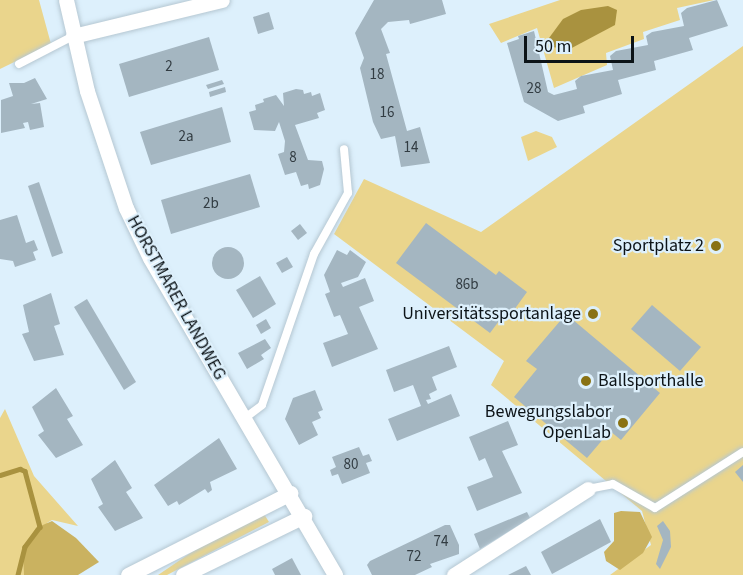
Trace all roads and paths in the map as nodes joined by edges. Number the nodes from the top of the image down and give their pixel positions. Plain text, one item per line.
1 (66, 0) edge
2 (222, 0) edge
3 (73, 36) junction
4 (19, 64) dead end
5 (344, 149) dead end
6 (245, 418) junction
7 (743, 452) edge
8 (588, 489) joint
9 (290, 493) junction
10 (304, 516) junction
11 (128, 575) edge
12 (183, 575) edge
13 (335, 575) edge
14 (454, 575) edge

1 - 3 street, HORSTMARER LANDWEG
2 - 3 street
3 - 4 lane
3 - 6 street, HORSTMARER LANDWEG
5 - 6 lane
6 - 9 street, HORSTMARER LANDWEG
7 - 8 lane
8 - 14 street
9 - 10 street, HORSTMARER LANDWEG
9 - 11 street
10 - 12 street
10 - 13 street, HORSTMARER LANDWEG

